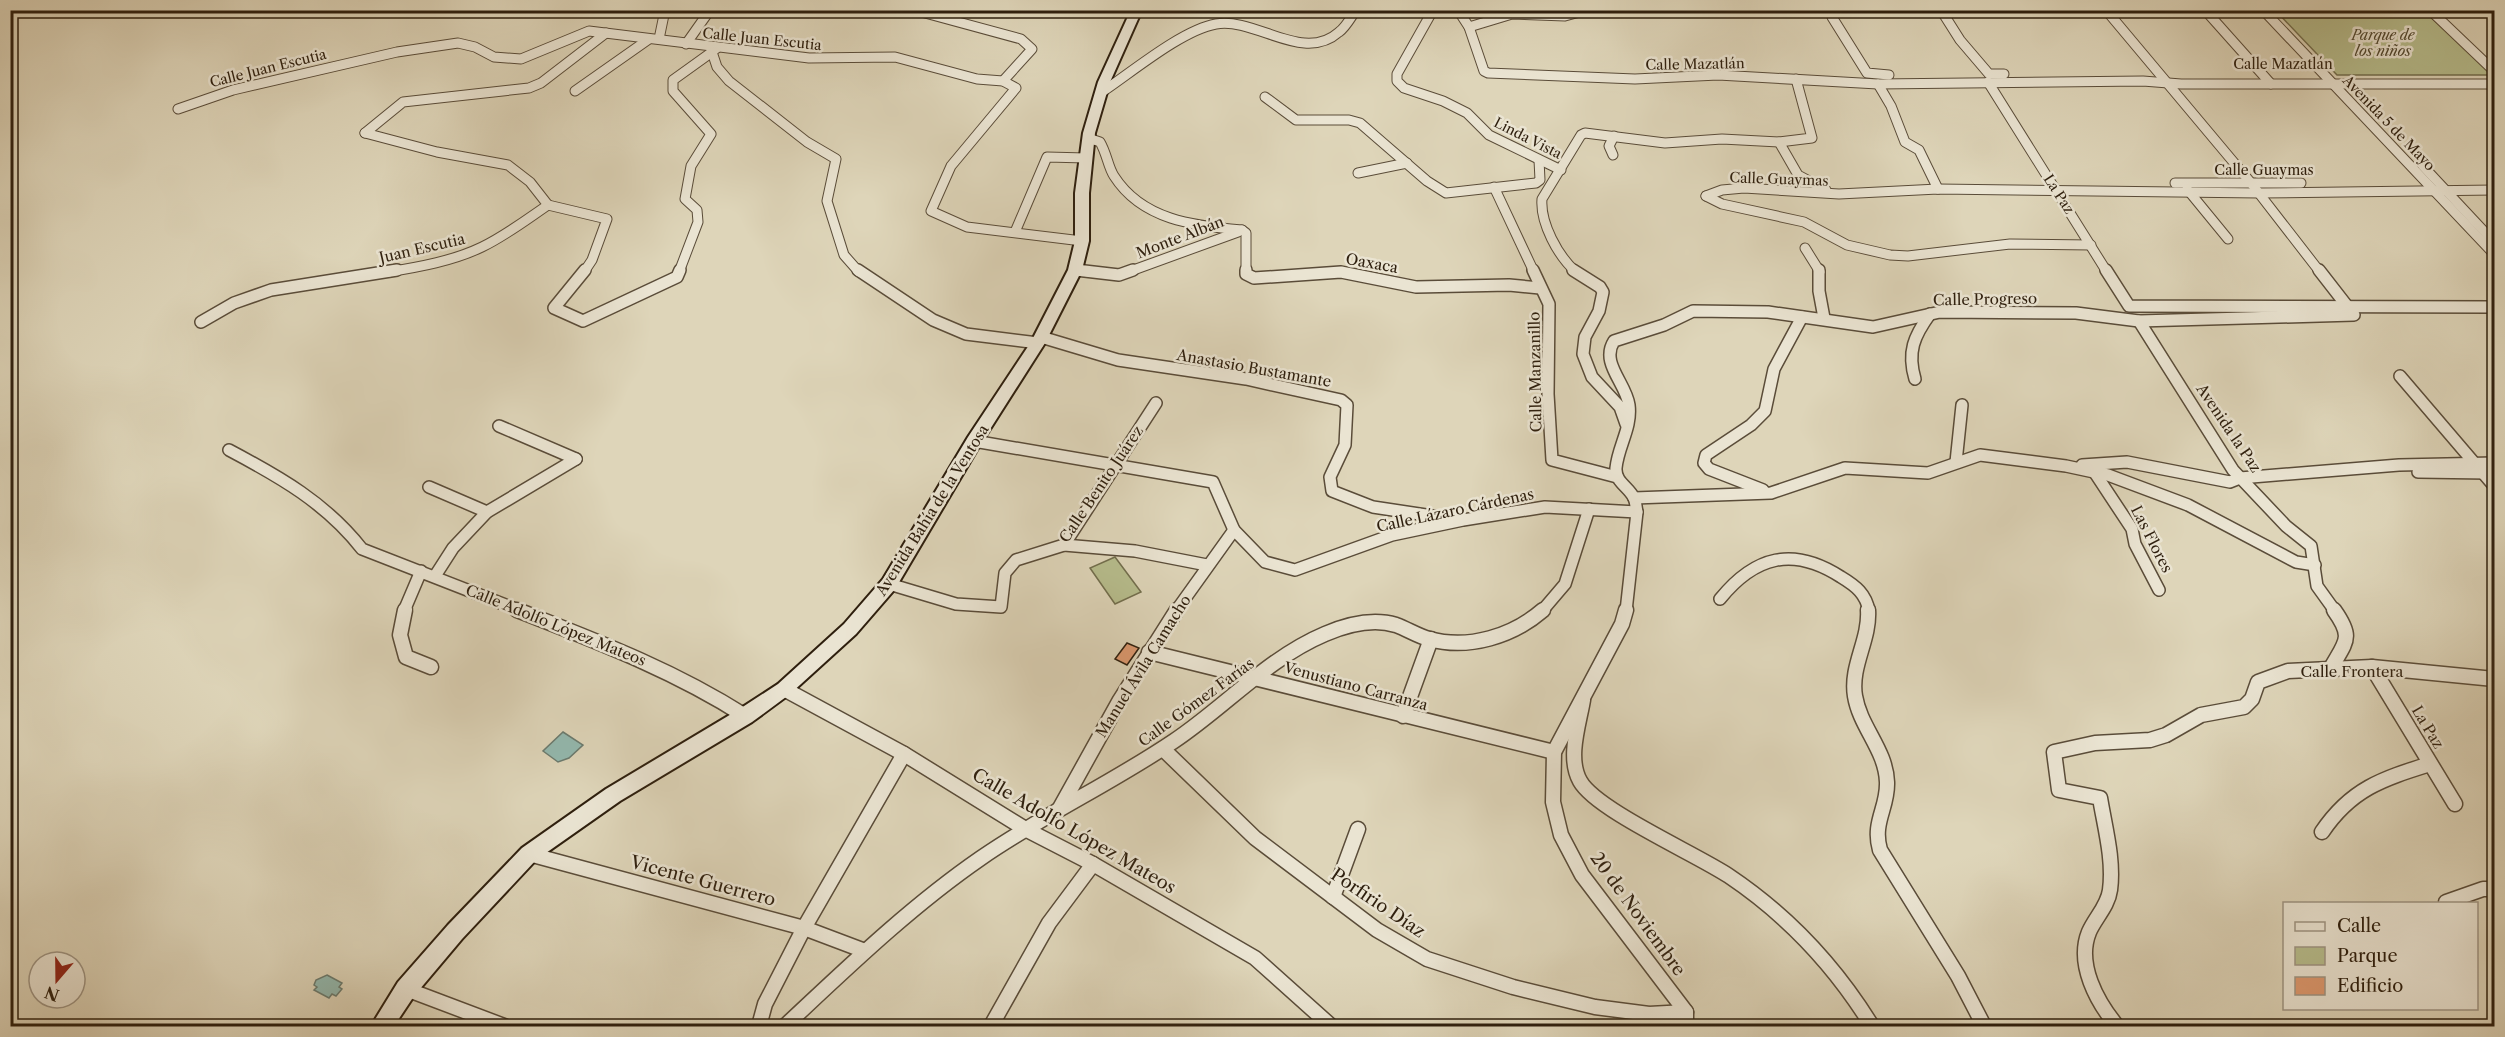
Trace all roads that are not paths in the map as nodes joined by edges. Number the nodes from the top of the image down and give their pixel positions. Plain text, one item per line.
1 (665, 10) edge
2 (710, 10) edge
3 (914, 10) edge
4 (1356, 10) edge
5 (1434, 10) edge
6 (1458, 10) edge
7 (1587, 10) edge
8 (1941, 10) edge
9 (2106, 10) edge
10 (2205, 10) edge
11 (2263, 10) edge
12 (2274, 10) edge
13 (2430, 10) edge
14 (2439, 10) edge
15 (1131, 12) edge
16 (1832, 17) dead end
17 (1469, 27) junction
18 (606, 33) junction
19 (654, 39) junction
20 (686, 44) junction
21 (715, 50) junction
22 (2494, 60) edge
23 (2494, 71) edge
24 (2494, 77) edge
25 (1796, 79) junction
26 (1002, 81) junction
27 (2165, 81) junction
28 (2268, 81) junction
29 (2335, 81) junction
30 (1973, 82) junction
31 (1988, 82) junction
32 (2100, 82) junction
33 (1878, 84) junction
34 (2494, 84) edge
35 (575, 91) dead end
36 (1102, 92) junction
37 (1265, 97) dead end
38 (178, 109) dead end
39 (1614, 135) junction
40 (1088, 138) junction
41 (1779, 142) junction
42 (1613, 155) dead end
43 (1086, 158) junction
44 (1539, 160) junction
45 (1407, 163) junction
46 (1561, 170) junction
47 (1358, 173) dead end
48 (2182, 183) junction
49 (2251, 183) junction
50 (2494, 183) edge
51 (1494, 187) junction
52 (2436, 187) junction
53 (1938, 189) junction
54 (2056, 189) junction
55 (2494, 190) edge
56 (2190, 192) junction
57 (2259, 193) junction
58 (1839, 194) junction
59 (548, 205) junction
60 (1242, 230) junction
61 (1015, 232) junction
62 (2228, 239) dead end
63 (1082, 241) junction
64 (2494, 242) edge
65 (2091, 245) junction
66 (1805, 248) dead end
67 (2494, 254) edge
68 (1075, 270) junction
69 (1540, 288) junction
70 (2129, 306) joint
71 (2494, 307) edge
72 (2352, 312) junction
73 (1930, 314) junction
74 (1802, 317) junction
75 (1824, 318) junction
76 (2139, 321) junction
77 (201, 322) dead end
78 (1039, 340) junction
79 (2400, 376) dead end
80 (1915, 379) dead end
81 (1156, 403) dead end
82 (1962, 405) dead end
83 (1626, 425) junction
84 (499, 426) dead end
85 (974, 441) junction
86 (229, 450) dead end
87 (1956, 462) junction
88 (2494, 463) edge
89 (1114, 465) junction
90 (2066, 466) junction
91 (2485, 469) edge
92 (2095, 473) junction
93 (1617, 477) junction
94 (2240, 478) junction
95 (2494, 486) edge
96 (429, 487) dead end
97 (1771, 493) junction
98 (1634, 498) junction
99 (1589, 509) junction
100 (488, 512) junction
101 (1637, 512) junction
102 (1463, 520) junction
103 (1234, 530) junction
104 (1064, 545) junction
105 (1207, 565) junction
106 (2315, 565) junction
107 (421, 571) junction
108 (435, 576) junction
109 (889, 584) junction
110 (2160, 590) dead end
111 (1720, 599) dead end
112 (1431, 639) junction
113 (1149, 652) junction
114 (431, 667) dead end
115 (2372, 667) junction
116 (2331, 668) junction
117 (1257, 676) junction
118 (2494, 679) edge
119 (784, 689) junction
120 (1585, 690) junction
121 (745, 716) junction
122 (1403, 716) junction
123 (1163, 749) junction
124 (1554, 752) junction
125 (904, 754) junction
126 (2430, 764) junction
127 (2455, 804) dead end
128 (1060, 808) junction
129 (1358, 828) dead end
130 (1027, 830) junction
131 (2322, 832) dead end
132 (529, 854) junction
133 (1093, 864) junction
134 (2494, 888) edge
135 (1333, 897) junction
136 (2446, 902) dead end
137 (804, 928) junction
138 (865, 951) junction
139 (406, 989) junction
140 (1686, 1019) edge
141 (382, 1026) edge
142 (504, 1026) edge
143 (759, 1026) edge
144 (785, 1026) edge
145 (991, 1026) edge
146 (1331, 1026) edge
147 (1872, 1026) edge
148 (1984, 1026) edge
149 (2117, 1026) edge

1 - 19 street
2 - 20 street
3 - 26 street
4 - 36 street
5 - 44 street, Linda Vista
6 - 17 street, Calle Mazatlán
7 - 17 street
8 - 32 street
9 - 27 street
10 - 28 street
11 - 29 street, Avenida 5 de Mayo
12 - 29 street, Avenida 5 de Mayo
13 - 23 street
14 - 22 street
15 - 36 main road, Avenida Bahía de la Ventosa
16 - 30 street, Calle Mazatlán
17 - 25 street, Calle Mazatlán
18 - 19 street, Calle Juan Escutia
18 - 38 street, Calle Juan Escutia
18 - 59 street
19 - 20 street, Calle Juan Escutia
19 - 35 street
20 - 21 street, Calle Juan Escutia
21 - 26 street, Calle Juan Escutia
21 - 59 street
21 - 78 street
24 - 29 street, Calle Mazatlán
25 - 33 street, Calle Mazatlán
25 - 41 street
26 - 61 street
27 - 28 street, Calle Mazatlán
27 - 32 street, Calle Mazatlán
27 - 49 street
28 - 29 street, Calle Mazatlán
29 - 34 street, Calle Mazatlán
29 - 52 street, Avenida 5 de Mayo
30 - 31 street, Calle Mazatlán
30 - 33 street, Calle Mazatlán
31 - 32 street, Calle Mazatlán
31 - 54 street, La Paz
33 - 53 street
36 - 40 main road, Avenida Bahía de la Ventosa
37 - 45 street
39 - 41 street
39 - 42 street
39 - 46 street
40 - 43 main road, Avenida Bahía de la Ventosa
40 - 60 street
41 - 58 street
43 - 61 street
43 - 63 main road, Avenida Bahía de la Ventosa
44 - 46 street, Linda Vista
44 - 51 street
45 - 47 street
45 - 51 street
46 - 83 street
48 - 49 street, Calle Guaymas
48 - 54 street, Calle Guaymas
48 - 56 street
49 - 52 street, Calle Guaymas
49 - 57 street
50 - 52 street, Calle Guaymas
51 - 69 street, Calle Manzanillo
52 - 55 street, Calle Guaymas
52 - 57 street, Calle Guaymas
52 - 64 street, Avenida 5 de Mayo
52 - 67 street, Avenida 5 de Mayo
53 - 54 street, Calle Guaymas
53 - 58 street, Calle Guaymas
54 - 56 street, Calle Guaymas
54 - 65 street, La Paz
56 - 57 street, Calle Guaymas
56 - 62 street
57 - 72 street
58 - 65 street, Calle Guaymas
59 - 77 street, Juan Escutia
60 - 68 street, Monte Albán
60 - 69 street, Oaxaca
61 - 63 street
63 - 68 main road, Avenida Bahía de la Ventosa
65 - 70 street, La Paz
66 - 75 street
68 - 78 main road, Avenida Bahía de la Ventosa
69 - 93 street, Calle Manzanillo
70 - 72 street, Calle Progreso
71 - 72 street, Calle Progreso
72 - 76 street, Calle Progreso
73 - 75 street, Calle Progreso
73 - 76 street, Calle Progreso
73 - 80 street
74 - 75 street, Calle Progreso
74 - 83 street, Calle Progreso
74 - 97 street
76 - 94 street, Avenida la Paz
78 - 85 main road, Avenida Bahía de la Ventosa
78 - 102 street, Anastasio Bustamante
79 - 91 street
81 - 89 street, Calle Benito Juárez
82 - 87 street
83 - 93 street, Calle Progreso
84 - 100 street
85 - 89 street, Calle Lázaro Cárdenas
85 - 109 main road, Avenida Bahía de la Ventosa
86 - 107 street, Calle Adolfo López Mateos
87 - 90 street
87 - 97 street
88 - 91 street
89 - 103 street, Calle Lázaro Cárdenas
89 - 104 street, Calle Benito Juárez
90 - 92 street
90 - 94 street
91 - 94 street
91 - 95 street
92 - 106 street
92 - 110 street, Las Flores
93 - 98 street
94 - 106 street, Avenida la Paz
96 - 100 street
97 - 98 street
98 - 101 street
99 - 101 street, Calle Lázaro Cárdenas
99 - 102 street, Calle Lázaro Cárdenas
99 - 112 street, Calle Gómez Farías
100 - 108 street
101 - 120 street
102 - 103 street, Calle Lázaro Cárdenas
103 - 105 street, Manuel Ávila Camacho
104 - 105 street
104 - 109 street, Calle Benito Juárez
105 - 113 street, Manuel Ávila Camacho
106 - 116 street, Avenida la Paz
107 - 108 street, Calle Adolfo López Mateos
107 - 114 street
108 - 121 street, Calle Adolfo López Mateos
109 - 119 main road, Avenida Bahía de la Ventosa
111 - 148 street
112 - 117 street, Calle Gómez Farías
112 - 122 street
113 - 117 street, Venustiano Carranza
113 - 128 street, Manuel Ávila Camacho
115 - 116 street, Calle Frontera
115 - 118 street, Calle Frontera
115 - 126 street, La Paz
116 - 149 street, Calle Frontera
117 - 122 street, Venustiano Carranza
117 - 123 street, Calle Gómez Farías
119 - 121 main road, Avenida Bahía de la Ventosa
119 - 125 street, Calle Adolfo López Mateos
120 - 124 street
120 - 147 street
121 - 132 main road, Avenida Bahía de la Ventosa
122 - 124 street, Venustiano Carranza
123 - 128 street, Calle Gómez Farías
123 - 135 street, Porfirio Díaz
124 - 140 street, 20 de Noviembre
125 - 130 street, Calle Adolfo López Mateos
125 - 137 street
126 - 127 street, La Paz
126 - 131 street
128 - 130 street, Calle Gómez Farías
129 - 135 street
130 - 133 street, Calle Adolfo López Mateos
130 - 138 street, Calle Gómez Farías
132 - 137 street, Vicente Guerrero
132 - 139 main road, Avenida Bahía de la Ventosa
133 - 145 street
133 - 146 street, Calle Adolfo López Mateos
134 - 136 street
135 - 140 street, Porfirio Díaz
137 - 138 street, Vicente Guerrero
137 - 143 street
138 - 144 street, Calle Gómez Farías
139 - 141 main road, Avenida Bahía de la Ventosa
139 - 142 street

